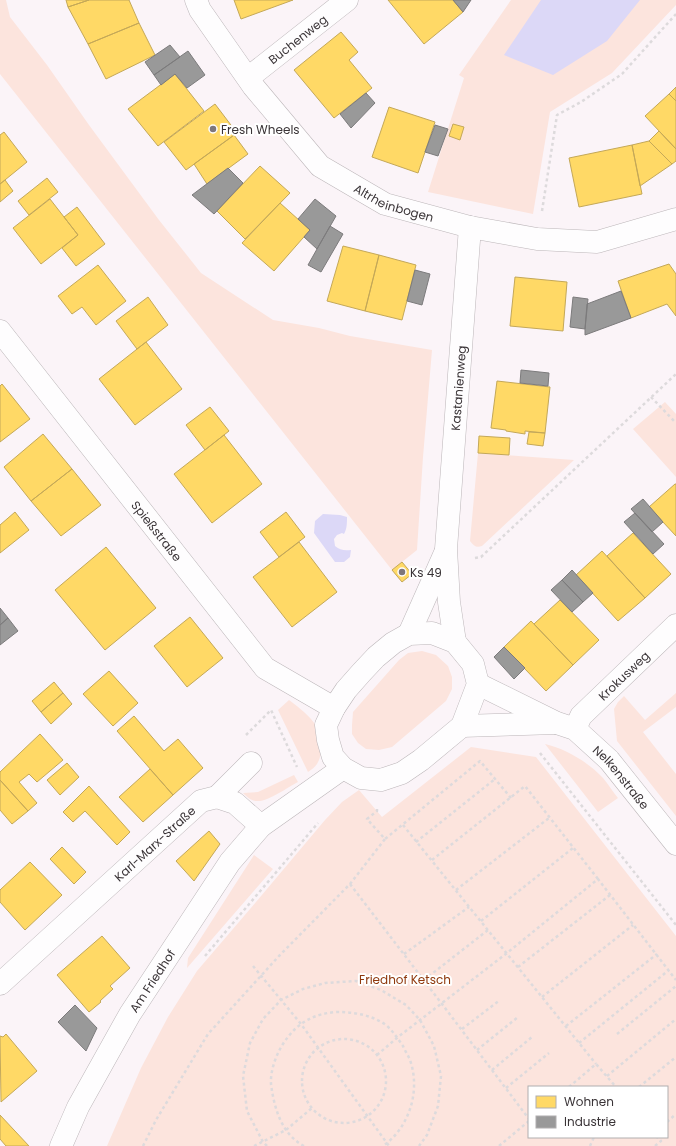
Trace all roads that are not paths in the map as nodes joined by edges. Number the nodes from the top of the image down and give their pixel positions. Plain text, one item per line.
1 (196, 0) edge
2 (347, 0) edge
3 (248, 78) junction
4 (676, 219) edge
5 (470, 227) junction
6 (0, 331) edge
7 (446, 549) junction
8 (676, 625) edge
9 (409, 634) junction
10 (455, 642) junction
11 (478, 684) junction
12 (334, 708) junction
13 (462, 726) junction
14 (566, 726) junction
15 (251, 763) dead end
16 (343, 768) junction
17 (217, 797) junction
18 (261, 826) junction
19 (676, 844) edge
20 (4, 973) edge
21 (61, 1146) edge

1 - 3 street, Altrheinbogen
2 - 3 street, Buchenweg
3 - 5 street, Altrheinbogen
4 - 5 street, Altrheinbogen
5 - 7 street, Kastanienweg
6 - 12 street, Spießstraße
7 - 9 street, Kastanienweg
7 - 10 street, Kastanienweg
8 - 14 street, Krokusweg
9 - 10 street
9 - 12 street
10 - 11 street
11 - 13 street
11 - 14 street, Nelkenstraße
12 - 16 street
13 - 14 street
13 - 16 street
14 - 19 street, Nelkenstraße
15 - 17 street
16 - 18 street
17 - 18 street
17 - 20 street, Karl-Marx-Straße
18 - 21 street, Am Friedhof

